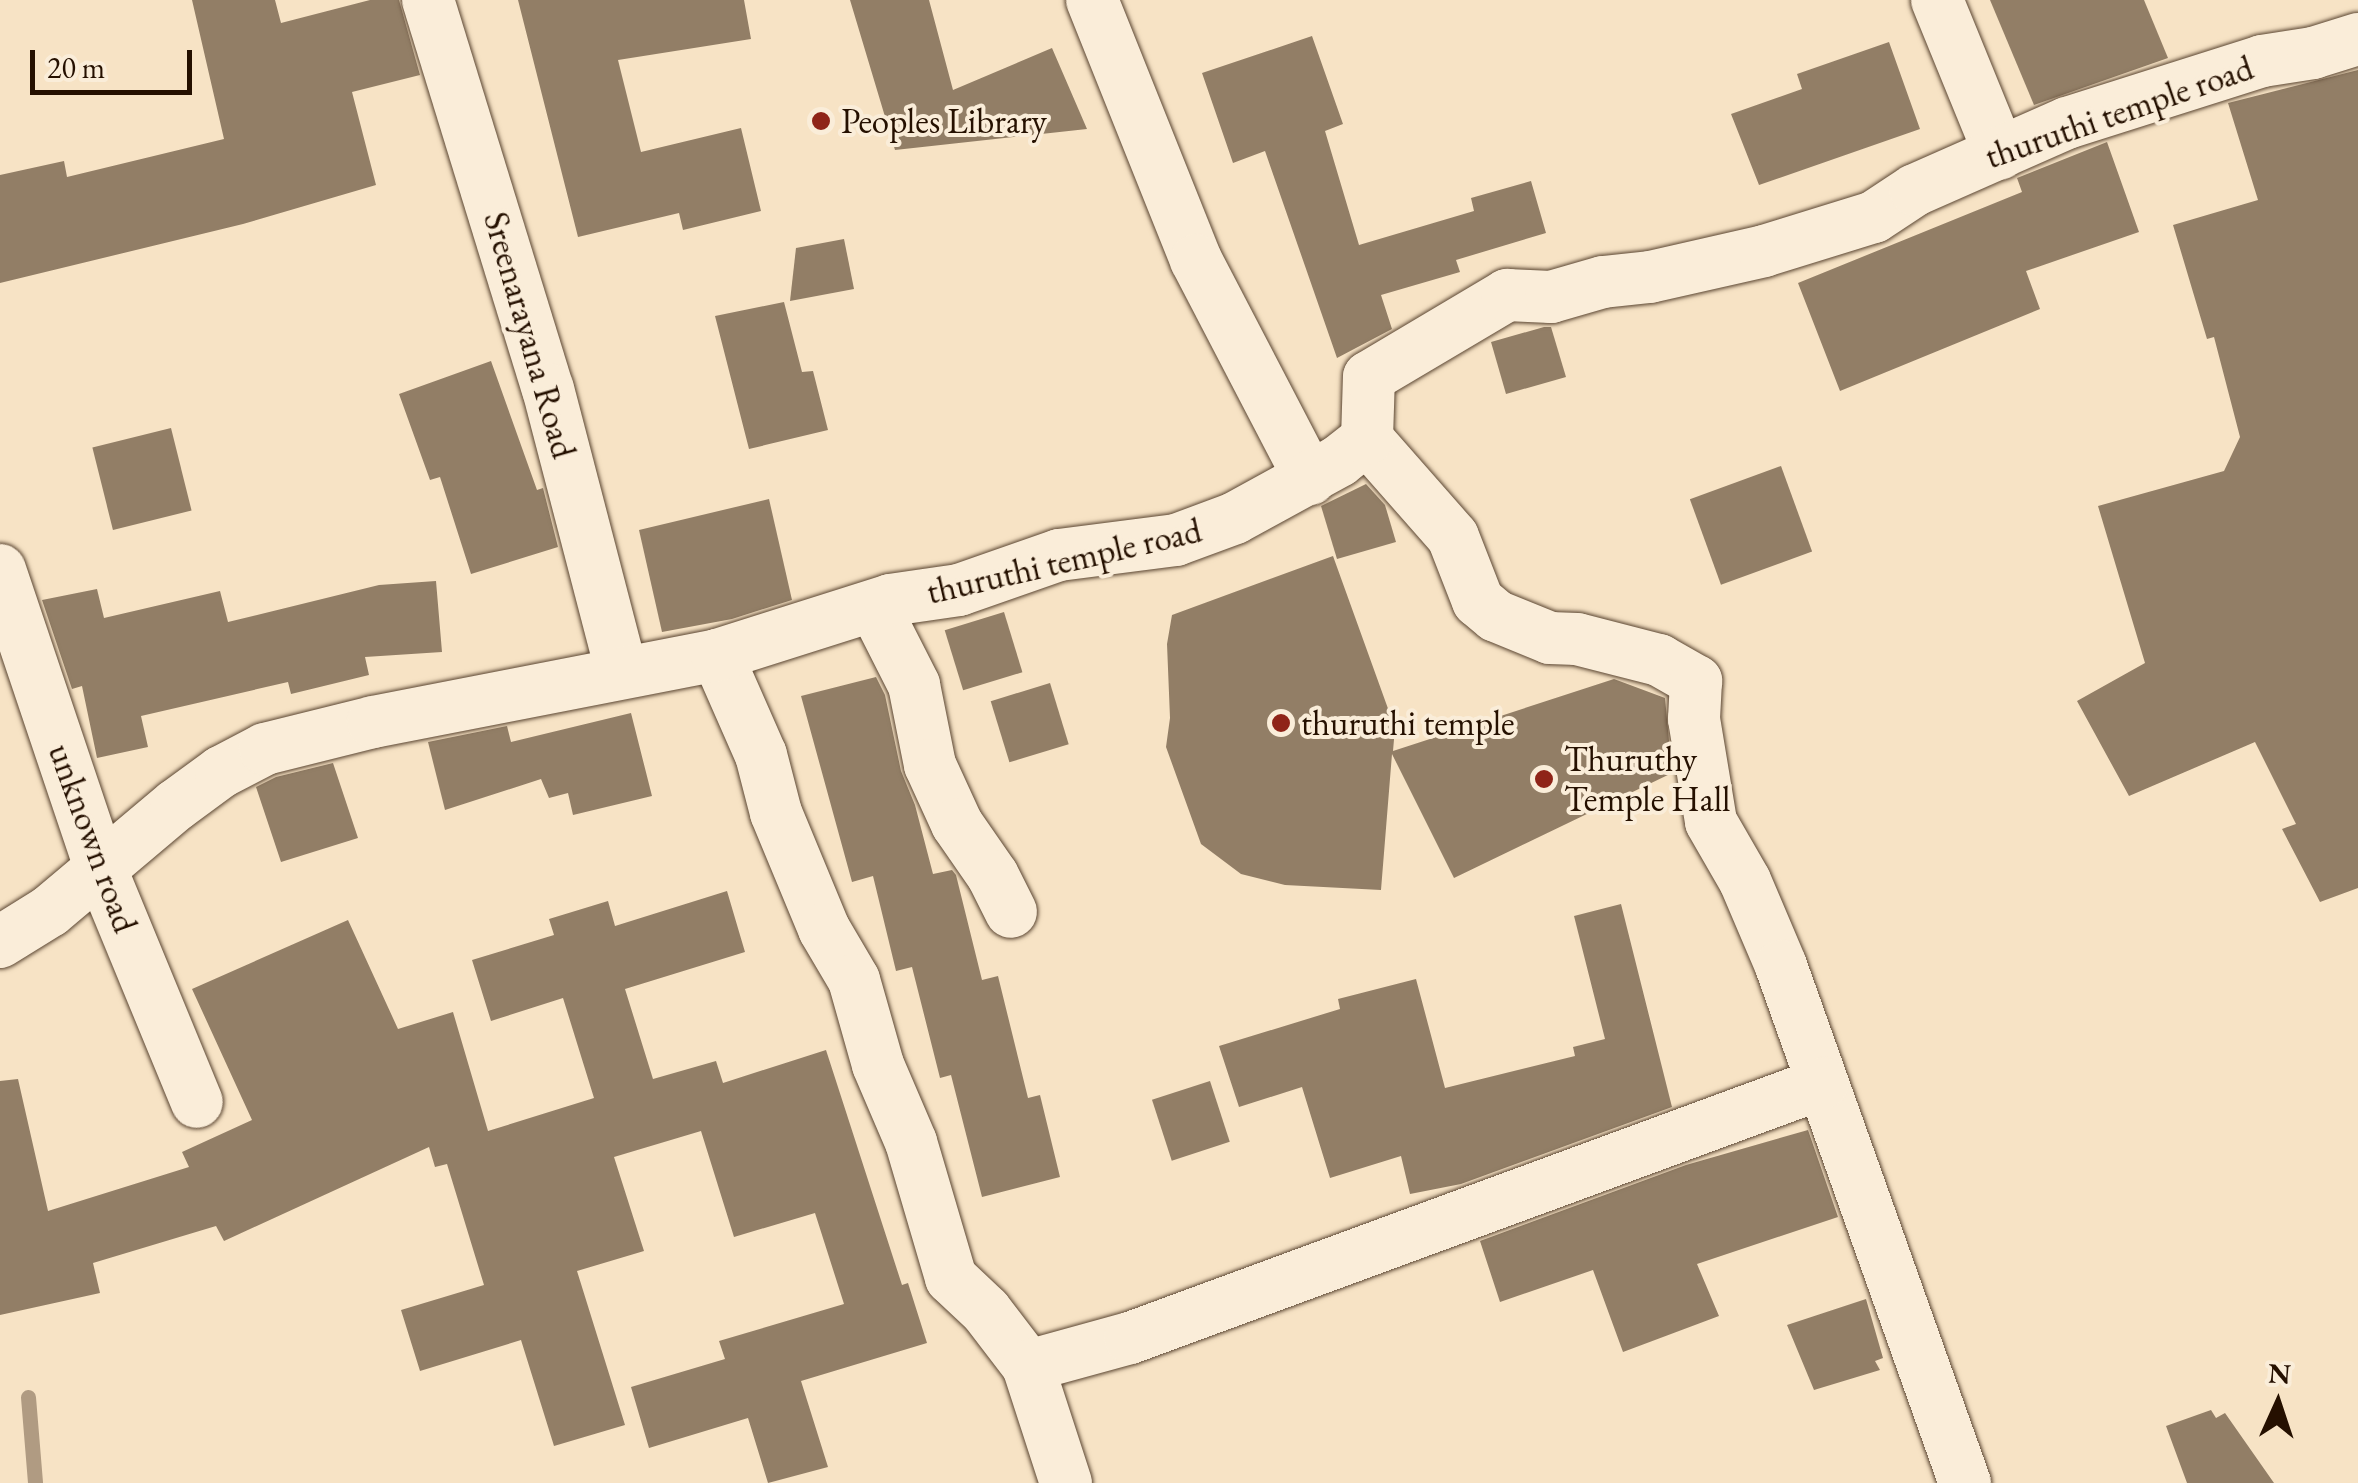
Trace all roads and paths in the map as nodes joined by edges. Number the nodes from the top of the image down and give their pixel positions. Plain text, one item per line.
1 (428, 0) edge
2 (1092, 0) edge
3 (1937, 0) edge
4 (2358, 38) edge
5 (2000, 154) junction
6 (1367, 440) junction
7 (1310, 478) junction
8 (0, 570) edge
9 (874, 606) junction
10 (717, 655) junction
11 (622, 673) junction
12 (100, 867) junction
13 (1011, 912) dead end
14 (0, 942) edge
15 (1824, 1083) junction
16 (197, 1102) dead end
17 (1028, 1366) junction
18 (1066, 1483) edge
19 (1965, 1483) edge

1 - 11 street, Sreenarayana Road
2 - 7 street
3 - 5 street
4 - 5 street, thuruthi temple road
5 - 6 street, thuruthi temple road
6 - 7 street, thuruthi temple road
6 - 15 street
7 - 9 street, thuruthi temple road
8 - 12 street, unknown road
9 - 10 street, thuruthi temple road
9 - 13 street
10 - 11 street, thuruthi temple road
10 - 17 street
11 - 12 street, thuruthi temple road
12 - 14 street, thuruthi temple road
12 - 16 street, unknown road
15 - 17 street
15 - 19 street
17 - 18 street

